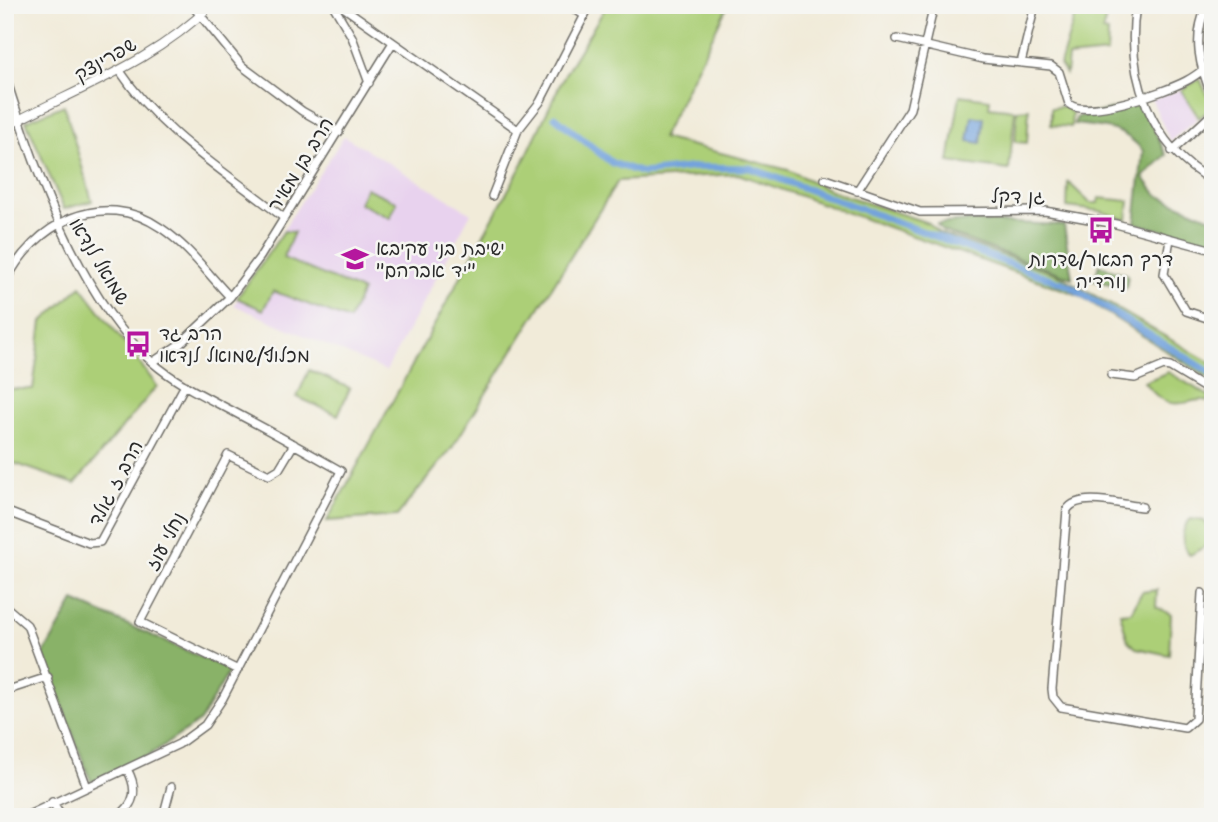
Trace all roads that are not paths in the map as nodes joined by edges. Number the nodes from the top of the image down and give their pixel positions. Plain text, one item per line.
1 (192, 5) edge
2 (211, 5) edge
3 (333, 5) edge
4 (340, 5) edge
5 (568, 5) edge
6 (590, 5) edge
7 (934, 5) edge
8 (1034, 5) edge
9 (1136, 5) edge
10 (1208, 5) edge
11 (202, 15) junction
12 (584, 15) junction
13 (897, 39) dead end
14 (392, 44) junction
15 (924, 45) junction
16 (1213, 62) edge
17 (1021, 63) junction
18 (120, 71) junction
19 (1202, 71) junction
20 (5, 75) edge
21 (369, 83) junction
22 (1143, 96) junction
23 (1213, 98) edge
24 (1213, 113) edge
25 (19, 119) junction
26 (5, 127) edge
27 (518, 131) junction
28 (339, 132) junction
29 (1181, 136) dead end
30 (1170, 149) junction
31 (825, 178) dead end
32 (1213, 181) edge
33 (857, 191) junction
34 (492, 196) dead end
35 (285, 218) junction
36 (58, 222) junction
37 (1170, 239) junction
38 (1213, 250) edge
39 (5, 284) edge
40 (230, 297) junction
41 (1213, 320) edge
42 (153, 362) junction
43 (1111, 375) dead end
44 (185, 385) junction
45 (1213, 393) edge
46 (294, 444) junction
47 (1142, 507) dead end
48 (5, 511) edge
49 (1202, 593) dead end
50 (6, 608) edge
51 (236, 669) junction
52 (48, 677) junction
53 (5, 691) edge
54 (5, 730) edge
55 (5, 737) edge
56 (127, 769) junction
57 (88, 787) junction
58 (171, 787) dead end
59 (52, 802) junction
60 (127, 810) junction
61 (24, 817) edge
62 (63, 817) edge
63 (117, 817) edge
64 (134, 817) edge
65 (163, 817) edge

1 - 11 street
2 - 11 street, שפרינצק
3 - 21 street
4 - 14 street
5 - 12 street
6 - 12 street
7 - 15 street
8 - 17 street
9 - 22 street
10 - 19 street
11 - 18 street, שפרינצק
11 - 28 street
12 - 27 street
13 - 15 street
14 - 21 street, הרב בן מאיר
14 - 27 street
15 - 17 street
15 - 33 street
16 - 19 street
17 - 22 street
18 - 25 street, שפרינצק
18 - 35 street
19 - 22 street
19 - 23 street
20 - 25 street, שמואל לנדאו
21 - 28 street, הרב בן מאיר
22 - 30 street
24 - 30 street
25 - 26 street, שפרינצק
25 - 36 street, שמואל לנדאו
27 - 34 street
28 - 35 street, הרב בן מאיר
29 - 30 street
30 - 32 street
31 - 33 street, גן דקל
33 - 37 street, גן דקל
35 - 40 street, הרב בן מאיר
36 - 39 street
36 - 40 street
36 - 42 street, שמואל לנדאו
37 - 38 street, גן דקל
37 - 41 street
40 - 42 street, הרב בן מאיר
42 - 44 street, שמואל לנדאו
43 - 45 street
44 - 46 street, שמואל לנדאו
44 - 48 street, הרב ז גולד
46 - 51 street, שמואל לנדאו
46 - 51 street, נחלי עוז
47 - 49 street
50 - 52 street
51 - 56 street
52 - 53 street
52 - 57 street
54 - 55 street
56 - 57 street
56 - 60 street
57 - 59 street
58 - 65 street
59 - 61 street
59 - 62 street
60 - 63 street
60 - 64 street

